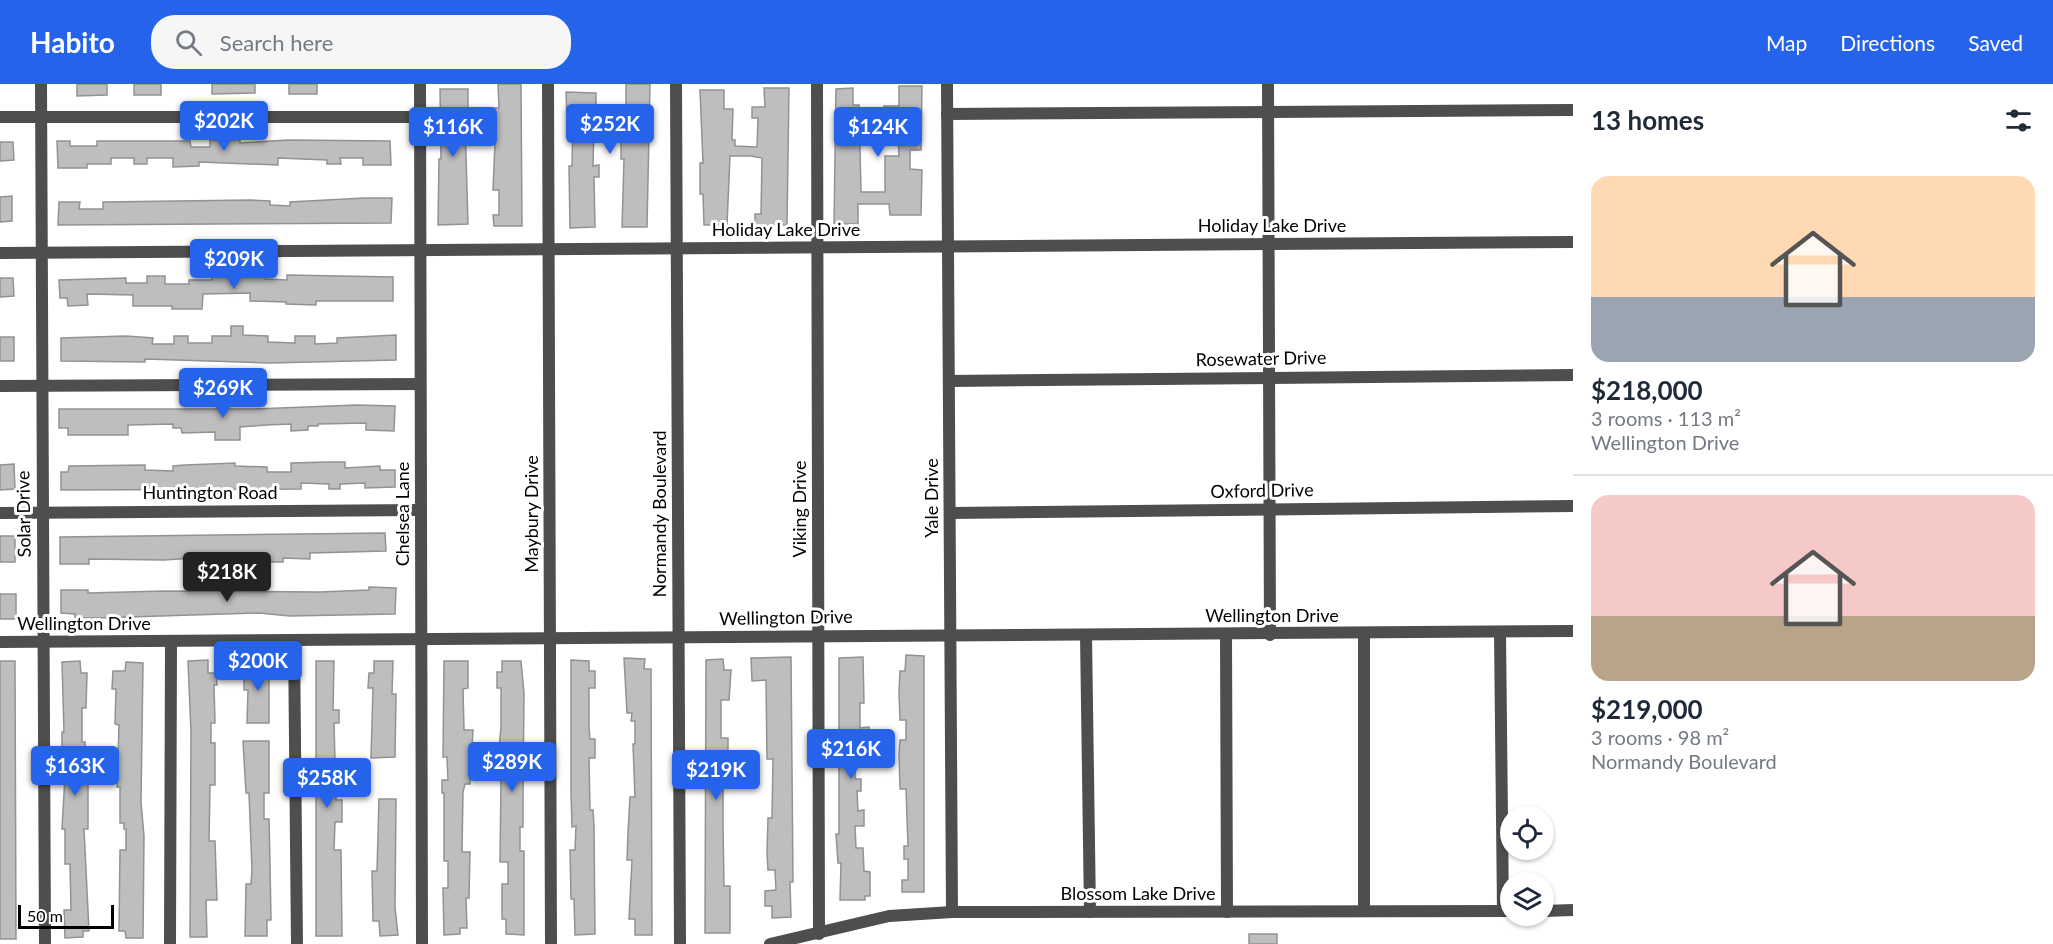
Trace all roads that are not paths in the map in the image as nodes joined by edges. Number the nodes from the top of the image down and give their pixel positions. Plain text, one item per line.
1 (41, 84) edge
2 (420, 84) edge
3 (548, 84) edge
4 (676, 84) edge
5 (817, 84) edge
6 (947, 84) edge
7 (1268, 84) edge
8 (1573, 110) edge
9 (1268, 111) junction
10 (947, 114) junction
11 (0, 117) edge
12 (41, 117) junction
13 (420, 117) junction
14 (1573, 242) edge
15 (1269, 244) junction
16 (949, 247) junction
17 (818, 248) junction
18 (677, 249) junction
19 (549, 250) junction
20 (420, 251) junction
21 (0, 253) edge
22 (40, 253) junction
23 (1573, 375) edge
24 (1269, 377) junction
25 (950, 381) junction
26 (420, 384) junction
27 (0, 386) edge
28 (41, 387) junction
29 (1573, 506) edge
30 (1270, 509) junction
31 (421, 510) junction
32 (0, 513) edge
33 (42, 513) junction
34 (951, 513) junction
35 (1573, 631) edge
36 (1364, 633) junction
37 (1500, 633) junction
38 (951, 634) junction
39 (1086, 634) junction
40 (1226, 634) junction
41 (1270, 635) junction
42 (819, 636) junction
43 (678, 637) junction
44 (421, 639) junction
45 (550, 639) junction
46 (294, 640) junction
47 (171, 641) junction
48 (0, 642) edge
49 (44, 642) junction
50 (1506, 872) edge
51 (1573, 910) edge
52 (1364, 911) junction
53 (1500, 911) edge
54 (1554, 911) edge
55 (952, 912) junction
56 (1090, 912) junction
57 (1227, 912) junction
58 (819, 934) junction
59 (45, 944) edge
60 (170, 944) edge
61 (297, 944) edge
62 (422, 944) edge
63 (551, 944) edge
64 (680, 944) edge
65 (770, 944) edge

1 - 12 street, Solar Drive
2 - 13 street, Chelsea Lane
3 - 19 street, Maybury Drive
4 - 18 street, Normandy Boulevard
5 - 17 street, Viking Drive
6 - 10 street, Yale Drive
7 - 9 street
8 - 9 street
9 - 10 street
9 - 15 street
10 - 16 street, Yale Drive
11 - 12 street
12 - 13 street
12 - 22 street, Solar Drive
13 - 20 street, Chelsea Lane
14 - 15 street, Holiday Lake Drive
15 - 16 street, Holiday Lake Drive
15 - 24 street
16 - 17 street, Holiday Lake Drive
16 - 25 street, Yale Drive
17 - 18 street, Holiday Lake Drive
17 - 42 street, Viking Drive
18 - 19 street, Holiday Lake Drive
18 - 43 street, Normandy Boulevard
19 - 20 street, Holiday Lake Drive
19 - 45 street, Maybury Drive
20 - 22 street, Holiday Lake Drive
20 - 26 street, Chelsea Lane
21 - 22 street, Holiday Lake Drive
22 - 28 street, Solar Drive
23 - 24 street, Rosewater Drive
24 - 25 street, Rosewater Drive
24 - 30 street
25 - 34 street, Yale Drive
26 - 28 street
26 - 31 street, Chelsea Lane
27 - 28 street
28 - 33 street, Solar Drive
29 - 30 street, Oxford Drive
30 - 34 street, Oxford Drive
30 - 41 street
31 - 33 street, Huntington Road
31 - 44 street, Chelsea Lane
32 - 33 street, Huntington Road
33 - 49 street, Solar Drive
34 - 38 street, Yale Drive
35 - 37 street, Wellington Drive
36 - 37 street, Wellington Drive
36 - 41 street, Wellington Drive
36 - 52 street
37 - 50 street
38 - 39 street, Wellington Drive
38 - 42 street, Wellington Drive
38 - 55 street, Yale Drive
39 - 40 street, Wellington Drive
39 - 56 street
40 - 41 street, Wellington Drive
40 - 57 street
42 - 43 street, Wellington Drive
42 - 58 street, Viking Drive
43 - 45 street, Wellington Drive
43 - 64 street, Normandy Boulevard
44 - 45 street, Wellington Drive
44 - 46 street, Wellington Drive
44 - 62 street, Chelsea Lane
45 - 63 street, Maybury Drive
46 - 47 street, Wellington Drive
46 - 61 street
47 - 49 street, Wellington Drive
47 - 60 street
48 - 49 street, Wellington Drive
49 - 59 street, Solar Drive
51 - 54 street
52 - 53 street, Blossom Lake Drive
52 - 57 street, Blossom Lake Drive
55 - 56 street, Blossom Lake Drive
55 - 58 street, Blossom Lake Drive
56 - 57 street, Blossom Lake Drive
58 - 65 street, Blossom Lake Drive

